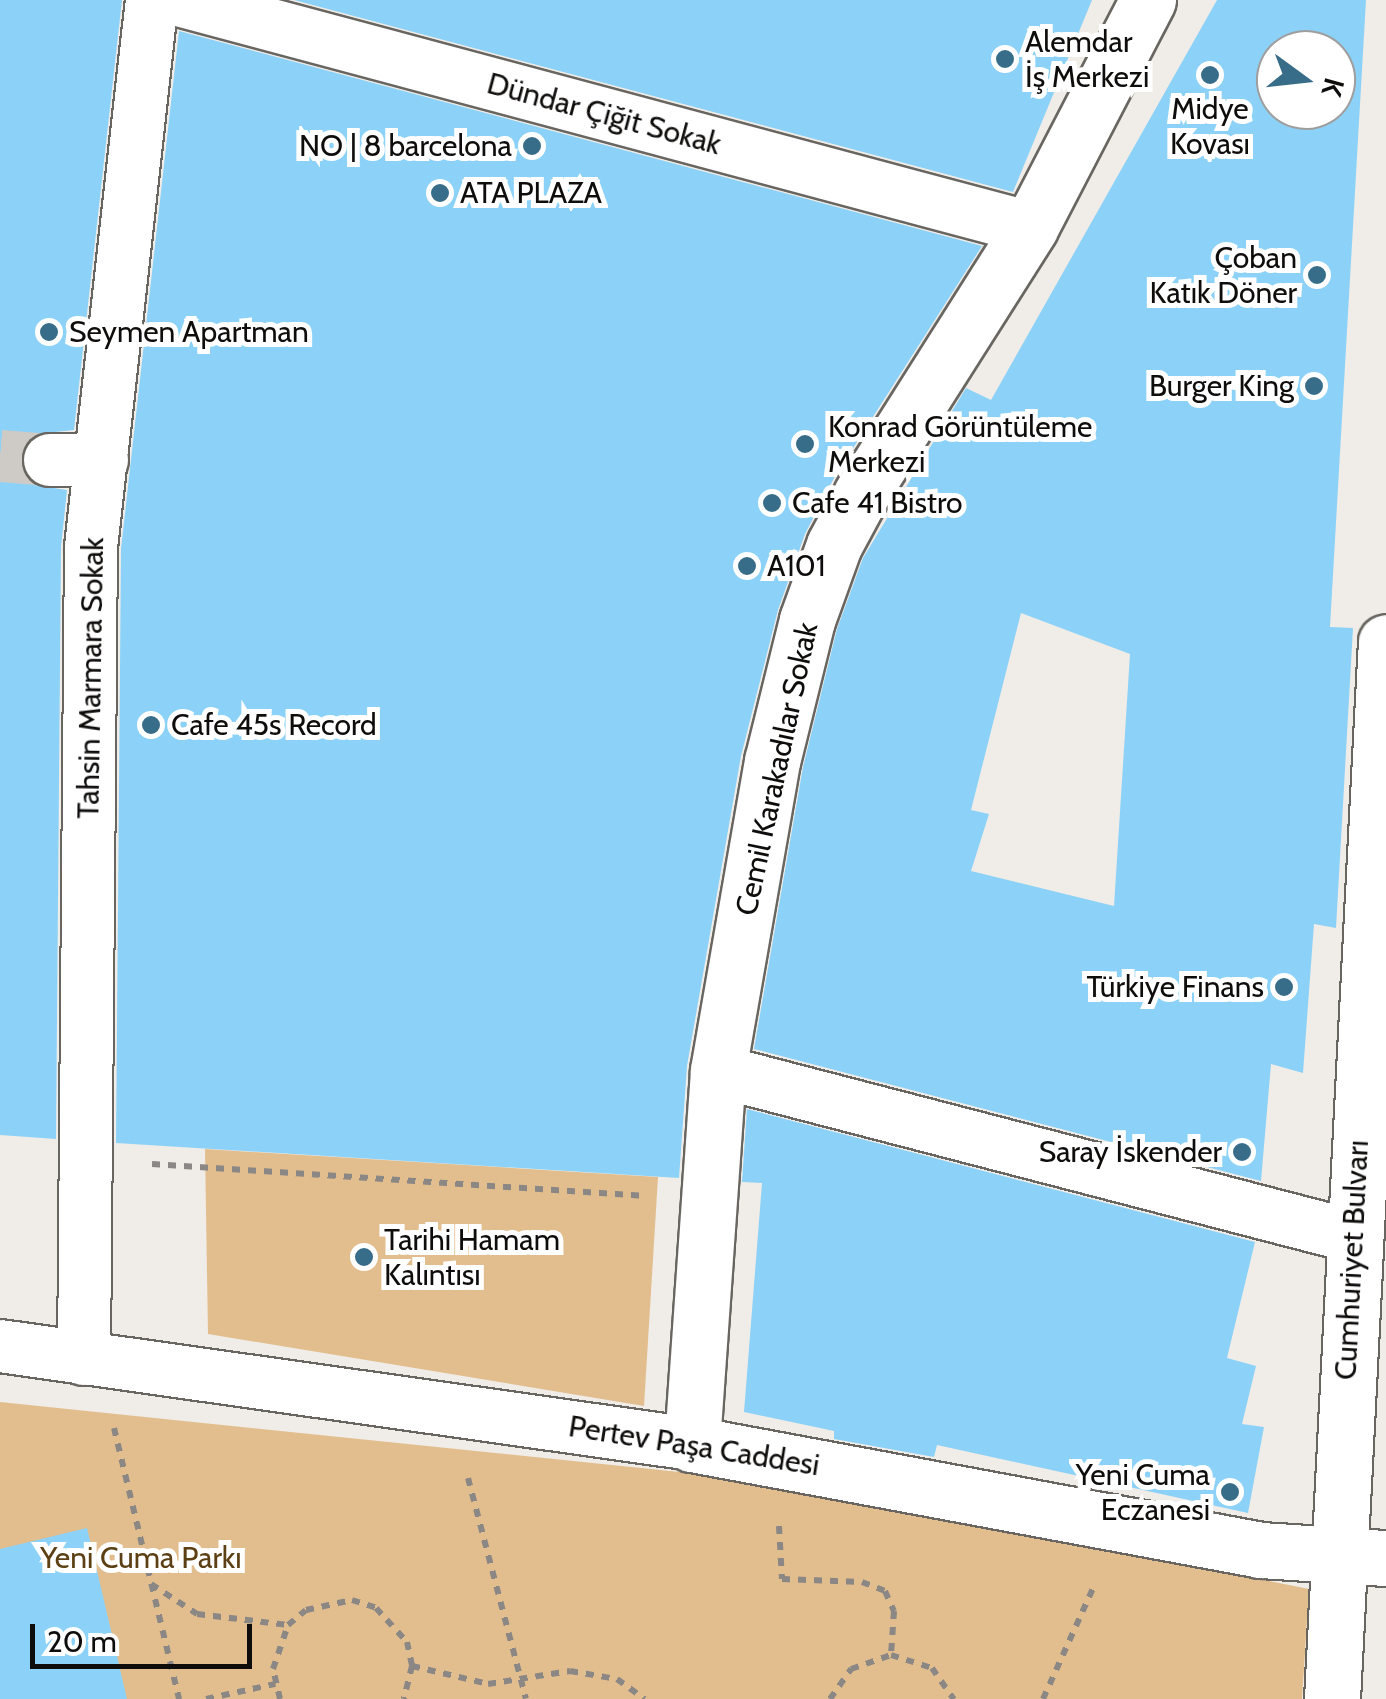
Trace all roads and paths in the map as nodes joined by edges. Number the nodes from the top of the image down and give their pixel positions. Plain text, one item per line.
1 (152, 0) edge
2 (178, 0) edge
3 (1148, 0) edge
4 (1030, 228) junction
5 (50, 460) tunnel mouth
6 (102, 460) junction
7 (1386, 642) edge
8 (718, 1072) junction
9 (82, 1160) junction
10 (709, 1200) junction
11 (1352, 1236) junction
12 (0, 1346) edge
13 (84, 1359) junction
14 (460, 1409) junction
15 (692, 1444) junction
16 (778, 1458) junction
17 (1362, 1557) edge
18 (1095, 1583) dead end
19 (152, 1584) junction
20 (288, 1625) junction
21 (891, 1655) junction
22 (412, 1666) junction
23 (521, 1680) junction
24 (275, 1684) junction
25 (179, 1699) edge
26 (206, 1699) edge
27 (280, 1699) edge
28 (404, 1699) edge
29 (526, 1699) edge
30 (645, 1699) edge
31 (830, 1699) edge
32 (954, 1699) edge
33 (1043, 1699) edge
34 (1332, 1699) edge

1 - 6 street, Tahsin Marmara Sokak
2 - 4 street, Dündar Çiğit Sokak
3 - 4 street, Cemil Karakadılar Sokak
4 - 8 street, Cemil Karakadılar Sokak
5 - 6 street
6 - 9 street, Tahsin Marmara Sokak
7 - 11 street, Cumhuriyet Bulvarı
8 - 10 street, Cemil Karakadılar Sokak
8 - 11 street
9 - 10 path
9 - 13 street, Tahsin Marmara Sokak
10 - 15 street, Cemil Karakadılar Sokak
11 - 17 street, Cumhuriyet Bulvarı
12 - 13 street, Pertev Paşa Caddesi
13 - 14 street, Pertev Paşa Caddesi
13 - 19 path
14 - 15 street, Pertev Paşa Caddesi
14 - 23 path
15 - 16 street, Pertev Paşa Caddesi
16 - 17 street, Pertev Paşa Caddesi
16 - 21 path
17 - 34 street, Cumhuriyet Bulvarı
18 - 33 path
19 - 20 path
19 - 25 path
20 - 22 path
20 - 24 path
21 - 31 path
21 - 32 path
22 - 23 path
22 - 28 path
23 - 29 path
23 - 30 path
24 - 26 path
24 - 27 path

